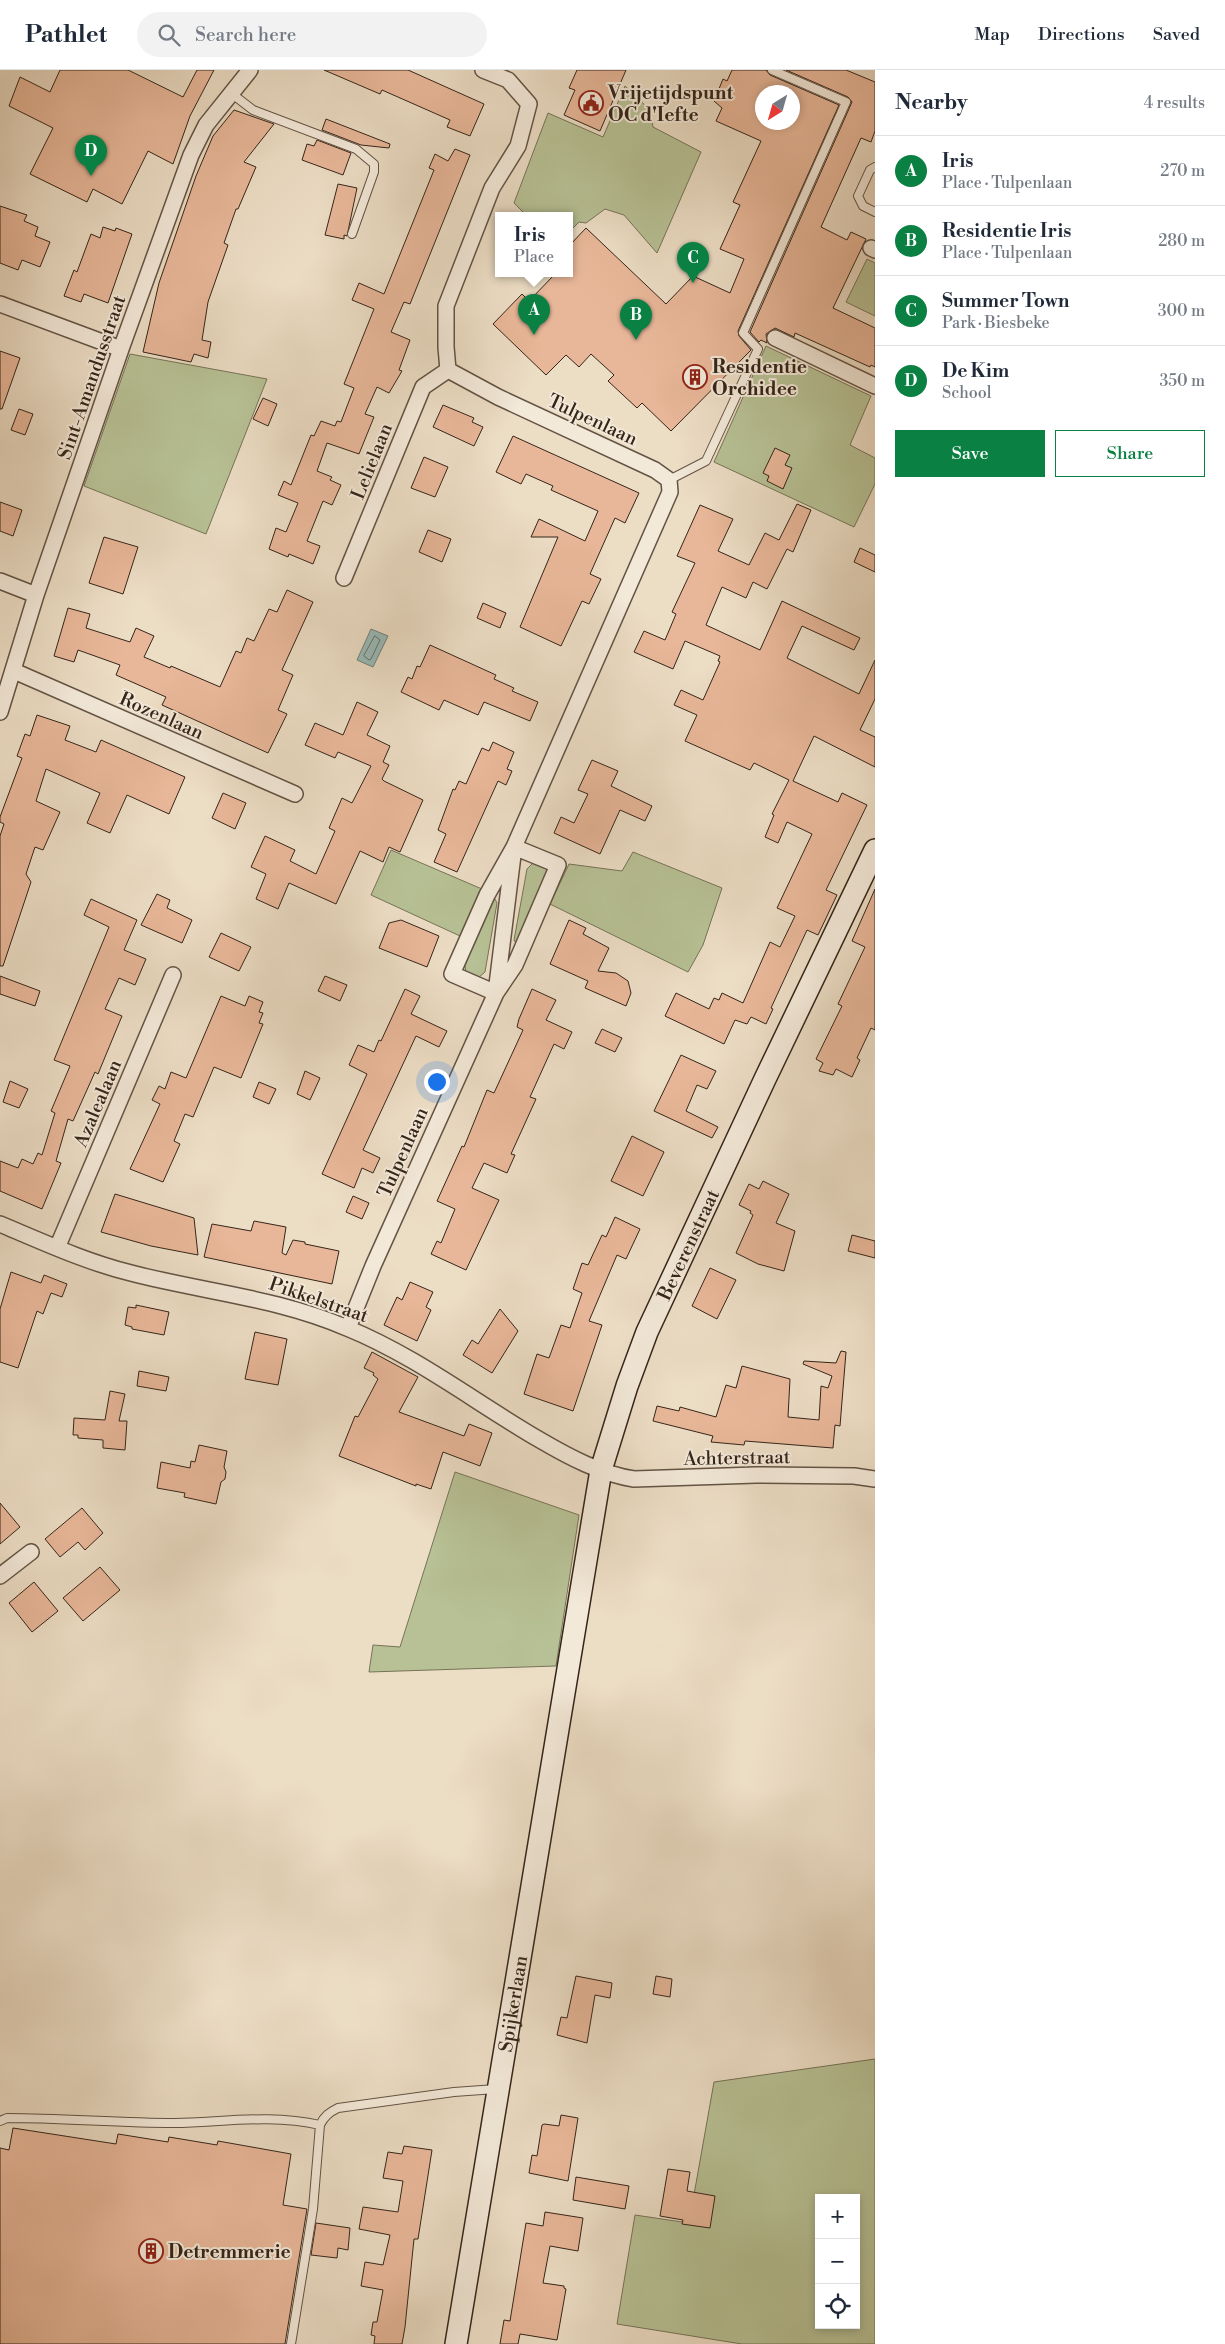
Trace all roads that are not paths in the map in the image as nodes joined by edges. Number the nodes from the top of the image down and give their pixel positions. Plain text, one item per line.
1 (250, 70) edge
2 (483, 70) edge
3 (772, 70) edge
4 (231, 93) junction
5 (875, 167) edge
6 (875, 212) edge
7 (352, 234) dead end
8 (0, 304) edge
9 (775, 338) dead end
10 (121, 349) junction
11 (448, 370) junction
12 (875, 386) edge
13 (669, 480) junction
14 (344, 578) dead end
15 (0, 581) edge
16 (36, 595) junction
17 (14, 671) junction
18 (0, 712) edge
19 (295, 794) dead end
20 (514, 847) junction
21 (875, 850) edge
22 (173, 975) dead end
23 (496, 994) junction
24 (0, 1224) edge
25 (57, 1248) junction
26 (348, 1328) junction
27 (600, 1470) junction
28 (875, 1479) edge
29 (31, 1552) dead end
30 (0, 1576) edge
31 (568, 1663) joint
32 (499, 2088) junction
33 (0, 2121) edge
34 (320, 2125) junction
35 (291, 2344) edge
36 (456, 2344) edge

1 - 4 street, Sint-Amandusstraat
2 - 11 street
3 - 13 lane
4 - 7 lane
4 - 10 street, Sint-Amandusstraat
5 - 6 lane
8 - 10 street
9 - 12 street
10 - 16 street, Sint-Amandusstraat
11 - 13 street, Tulpenlaan
11 - 14 street, Lelielaan
13 - 20 street, Tulpenlaan
15 - 16 street
16 - 17 street, Sint-Amandusstraat
17 - 18 street, Sint-Amandusstraat
17 - 19 street, Rozenlaan
20 - 23 street, Tulpenlaan
20 - 23 street, Tulpenlaan
20 - 23 street, Tulpenlaan
21 - 27 street, Beverenstraat
22 - 25 street, Azalealaan
23 - 26 street, Tulpenlaan
24 - 25 street, Pikkelstraat
25 - 26 street, Pikkelstraat
26 - 27 street, Pikkelstraat
27 - 28 street, Achterstraat
27 - 31 street, Beverenstraat
29 - 30 street
31 - 32 street, Spijkerlaan
32 - 34 lane
32 - 36 street, Spijkerlaan
33 - 34 lane
34 - 35 lane

